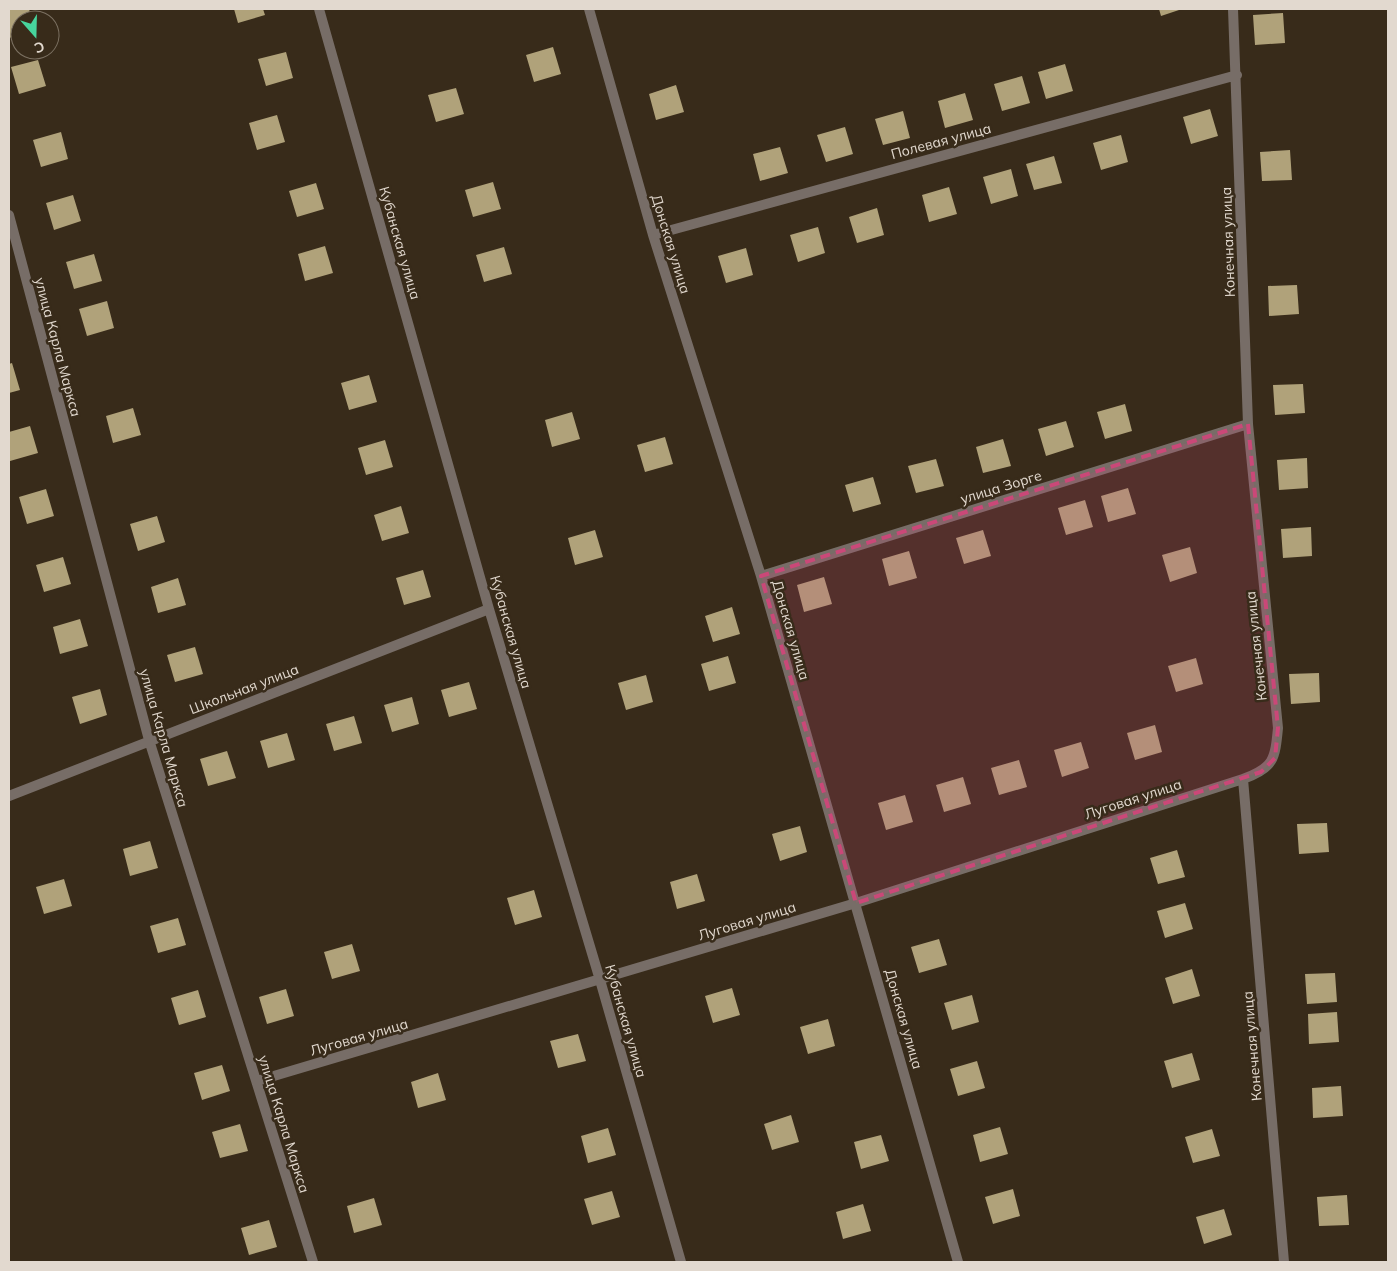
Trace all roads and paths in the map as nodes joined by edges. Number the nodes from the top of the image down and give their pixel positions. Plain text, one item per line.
1 (319, 9) edge
2 (589, 9) edge
3 (1233, 9) edge
4 (1237, 74) junction
5 (9, 215) edge
6 (653, 235) junction
7 (1248, 424) junction
8 (761, 576) junction
9 (489, 609) junction
10 (148, 740) junction
11 (1243, 779) junction
12 (9, 796) edge
13 (856, 903) junction
14 (600, 980) junction
15 (257, 1081) junction
16 (313, 1262) edge
17 (681, 1262) edge
18 (958, 1262) edge
19 (1284, 1262) edge

1 - 9 street, Кубанская улица
2 - 6 street, Донская улица
3 - 4 street, Конечная улица
4 - 6 street, Полевая улица
4 - 7 street, Конечная улица
5 - 10 street, улица Карла Маркса
6 - 8 street, Донская улица
7 - 8 street, улица Зорге
7 - 11 street, Конечная улица
8 - 13 street, Донская улица
9 - 10 street, Школьная улица
9 - 14 street, Кубанская улица
10 - 12 street, Школьная улица
10 - 15 street, улица Карла Маркса
11 - 13 street, Луговая улица
11 - 19 street, Конечная улица
13 - 14 street, Луговая улица
13 - 18 street, Донская улица
14 - 15 street, Луговая улица
14 - 17 street, Кубанская улица
15 - 16 street, улица Карла Маркса

